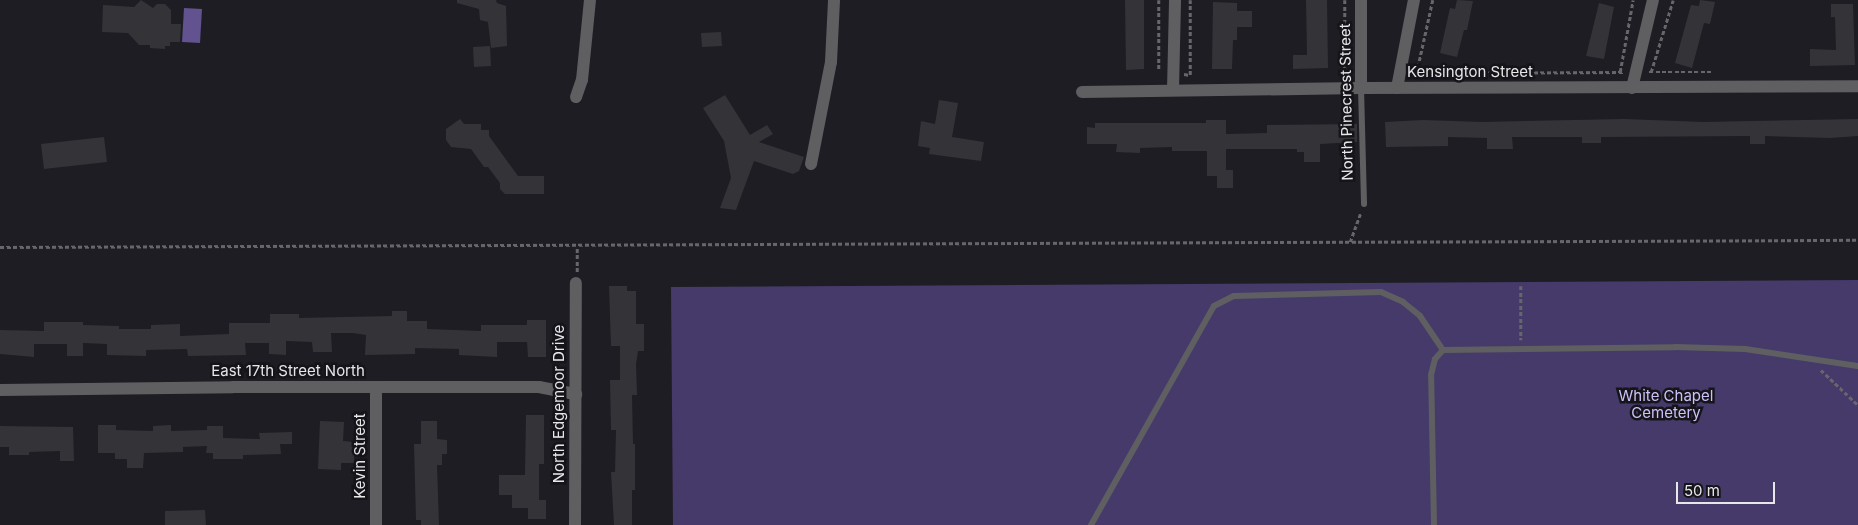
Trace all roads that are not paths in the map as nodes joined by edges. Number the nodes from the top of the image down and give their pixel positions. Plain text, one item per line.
1 (590, 0) edge
2 (834, 0) edge
3 (1175, 0) edge
4 (1361, 0) edge
5 (1414, 0) edge
6 (1653, 0) edge
7 (1858, 86) edge
8 (1361, 88) junction
9 (1397, 88) junction
10 (1632, 88) junction
11 (1173, 90) junction
12 (1082, 92) dead end
13 (576, 97) dead end
14 (811, 164) dead end
15 (1364, 204) road end
16 (576, 283) road end
17 (1442, 350) junction
18 (1858, 366) edge
19 (376, 387) junction
20 (0, 390) edge
21 (576, 394) junction
22 (376, 525) edge
23 (575, 525) edge
24 (1091, 525) edge
25 (1434, 525) edge

1 - 13 street
2 - 14 street
3 - 11 street
4 - 8 street, North Pinecrest Street
5 - 9 street
6 - 10 street
7 - 10 street, Kensington Street
8 - 9 street, Kensington Street
8 - 11 street, Kensington Street
8 - 15 lane, North Pinecrest Street
9 - 10 street, Kensington Street
11 - 12 street, Kensington Street
16 - 21 street, North Edgemoor Drive
17 - 18 lane
17 - 24 lane
17 - 25 lane
19 - 20 street, East 17th Street North
19 - 21 street, East 17th Street North
19 - 22 street, Kevin Street
21 - 23 street, North Edgemoor Drive

